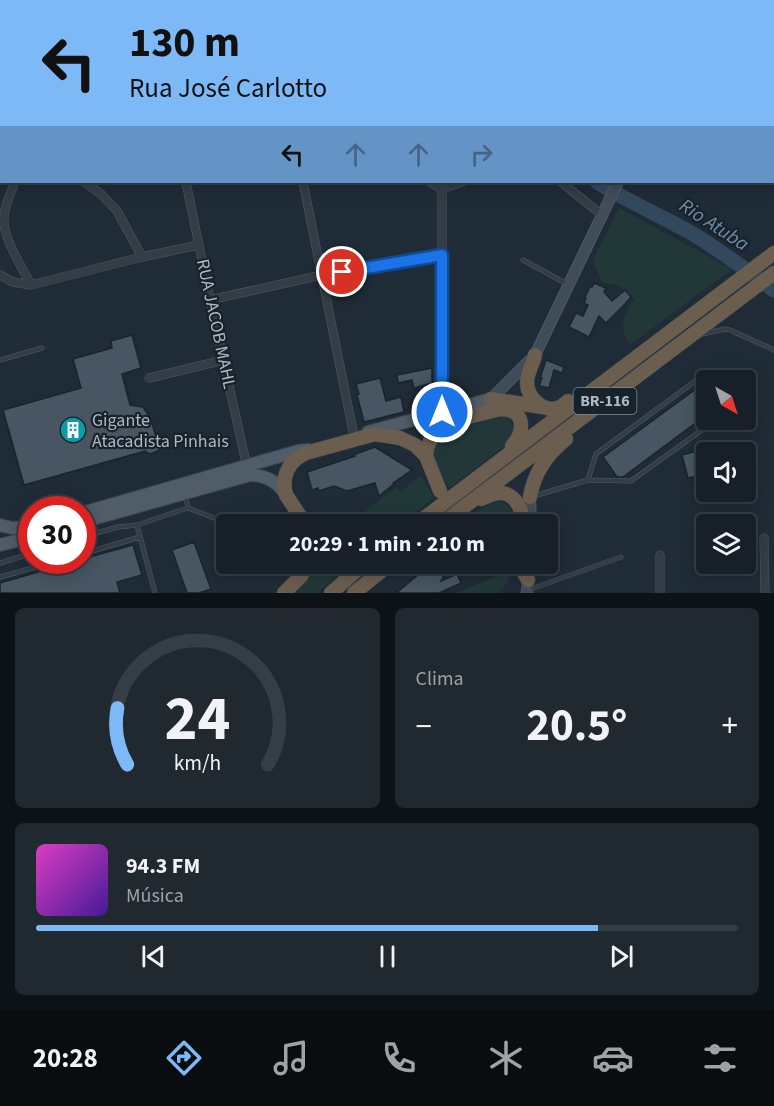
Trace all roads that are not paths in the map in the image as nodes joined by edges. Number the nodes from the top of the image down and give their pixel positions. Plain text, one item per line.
1 (15, 183) edge
2 (85, 183) edge
3 (186, 183) edge
4 (303, 183) edge
5 (432, 183) edge
6 (459, 183) edge
7 (563, 183) edge
8 (618, 183) edge
9 (442, 189) junction
10 (604, 210) junction
11 (199, 245) junction
12 (442, 255) junction
13 (771, 256) edge
14 (142, 257) junction
15 (523, 260) dead end
16 (774, 273) edge
17 (0, 275) edge
18 (322, 275) junction
19 (31, 285) junction
20 (569, 285) junction
21 (210, 300) junction
22 (681, 324) junction
23 (689, 337) junction
24 (42, 348) dead end
25 (774, 350) edge
26 (536, 355) junction
27 (0, 360) edge
28 (224, 360) junction
29 (149, 378) dead end
30 (696, 380) edge
31 (491, 399) junction
32 (544, 407) junction
33 (442, 412) junction
34 (702, 430) edge
35 (354, 436) junction
36 (328, 447) junction
37 (426, 456) junction
38 (496, 462) junction
39 (247, 467) junction
40 (588, 480) junction
41 (440, 491) dead end
42 (185, 494) junction
43 (286, 495) junction
44 (530, 497) junction
45 (465, 506) junction
46 (188, 508) junction
47 (96, 509) edge
48 (299, 514) edge
49 (429, 514) edge
50 (454, 514) edge
51 (521, 514) edge
52 (531, 514) edge
53 (96, 518) edge
54 (216, 519) edge
55 (0, 525) edge
56 (137, 525) junction
57 (18, 528) edge
58 (96, 533) edge
59 (140, 537) junction
60 (764, 538) dead end
61 (18, 540) edge
62 (0, 545) edge
63 (96, 550) edge
64 (660, 555) dead end
65 (18, 557) edge
66 (621, 557) dead end
67 (0, 563) edge
68 (18, 572) edge
69 (302, 574) edge
70 (353, 574) edge
71 (378, 574) edge
72 (522, 574) edge
73 (530, 574) edge
74 (0, 577) edge
75 (526, 589) edge
76 (155, 593) edge
77 (284, 593) edge
78 (331, 593) edge
79 (354, 593) edge
80 (660, 593) edge
81 (765, 593) edge

1 - 19 street
2 - 14 street
3 - 11 street, RUA JACOB MAHL
4 - 18 street
5 - 9 street
6 - 9 street
7 - 10 street
8 - 10 main road
9 - 12 street
10 - 20 main road
11 - 14 street
11 - 21 street, RUA JACOB MAHL
12 - 18 street
12 - 33 street
13 - 22 highway, BR-116
14 - 19 street
15 - 20 lane
16 - 23 highway, BR-116
17 - 19 street
18 - 21 street
18 - 35 street
20 - 26 main road
21 - 28 street, RUA JACOB MAHL
22 - 32 highway
22 - 38 highway, BR-116
23 - 25 lane
23 - 44 highway
23 - 45 highway, BR-116
24 - 27 lane
26 - 31 main road
26 - 32 highway
28 - 29 street
28 - 39 street, RUA JACOB MAHL
30 - 40 lane
31 - 32 highway
31 - 33 main road
33 - 35 main road
34 - 40 lane
35 - 36 main road
36 - 37 highway
36 - 39 main road
36 - 43 highway
37 - 38 highway
37 - 41 highway
38 - 49 highway, BR-116
39 - 47 main road
40 - 44 lane
42 - 43 main road
42 - 46 lane
42 - 53 main road
43 - 48 highway
44 - 52 main road
45 - 50 highway, BR-116
45 - 51 highway
46 - 54 lane
46 - 56 lane
55 - 57 main road
56 - 58 lane
56 - 59 lane
59 - 63 lane
59 - 76 lane
60 - 81 street
61 - 62 main road
64 - 80 street
65 - 67 lane
66 - 75 lane
68 - 74 lane
69 - 77 highway
70 - 78 highway
71 - 79 highway
72 - 75 highway
73 - 75 main road

